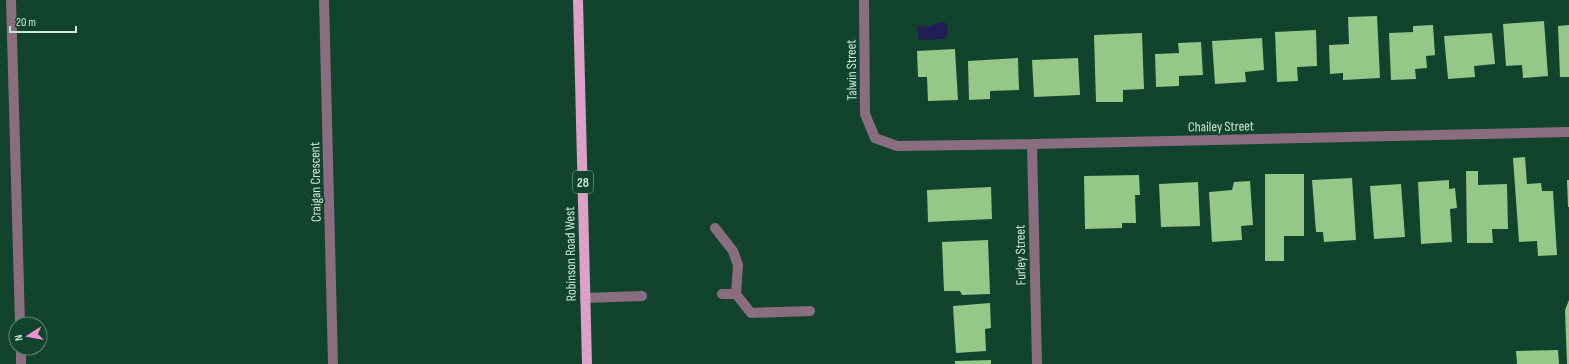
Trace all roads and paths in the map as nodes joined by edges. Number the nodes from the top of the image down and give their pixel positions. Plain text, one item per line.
1 (11, 0) edge
2 (324, 0) edge
3 (578, 0) edge
4 (864, 0) edge
5 (1569, 132) edge
6 (875, 138) joint
7 (1032, 144) junction
8 (715, 228) dead end
9 (722, 294) dead end
10 (736, 294) junction
11 (642, 296) dead end
12 (586, 298) junction
13 (810, 311) dead end
14 (20, 316) edge
15 (333, 364) edge
16 (587, 364) edge
17 (1037, 364) edge

1 - 14 street
2 - 15 street, Craigan Crescent
3 - 12 main road, Robinson Road West / 28
4 - 6 street, Talwin Street
5 - 7 street, Chailey Street
6 - 7 street, Chailey Street
7 - 17 street, Furley Street
8 - 10 street
9 - 10 street
10 - 13 street
11 - 12 street
12 - 16 main road, Robinson Road West / 28

